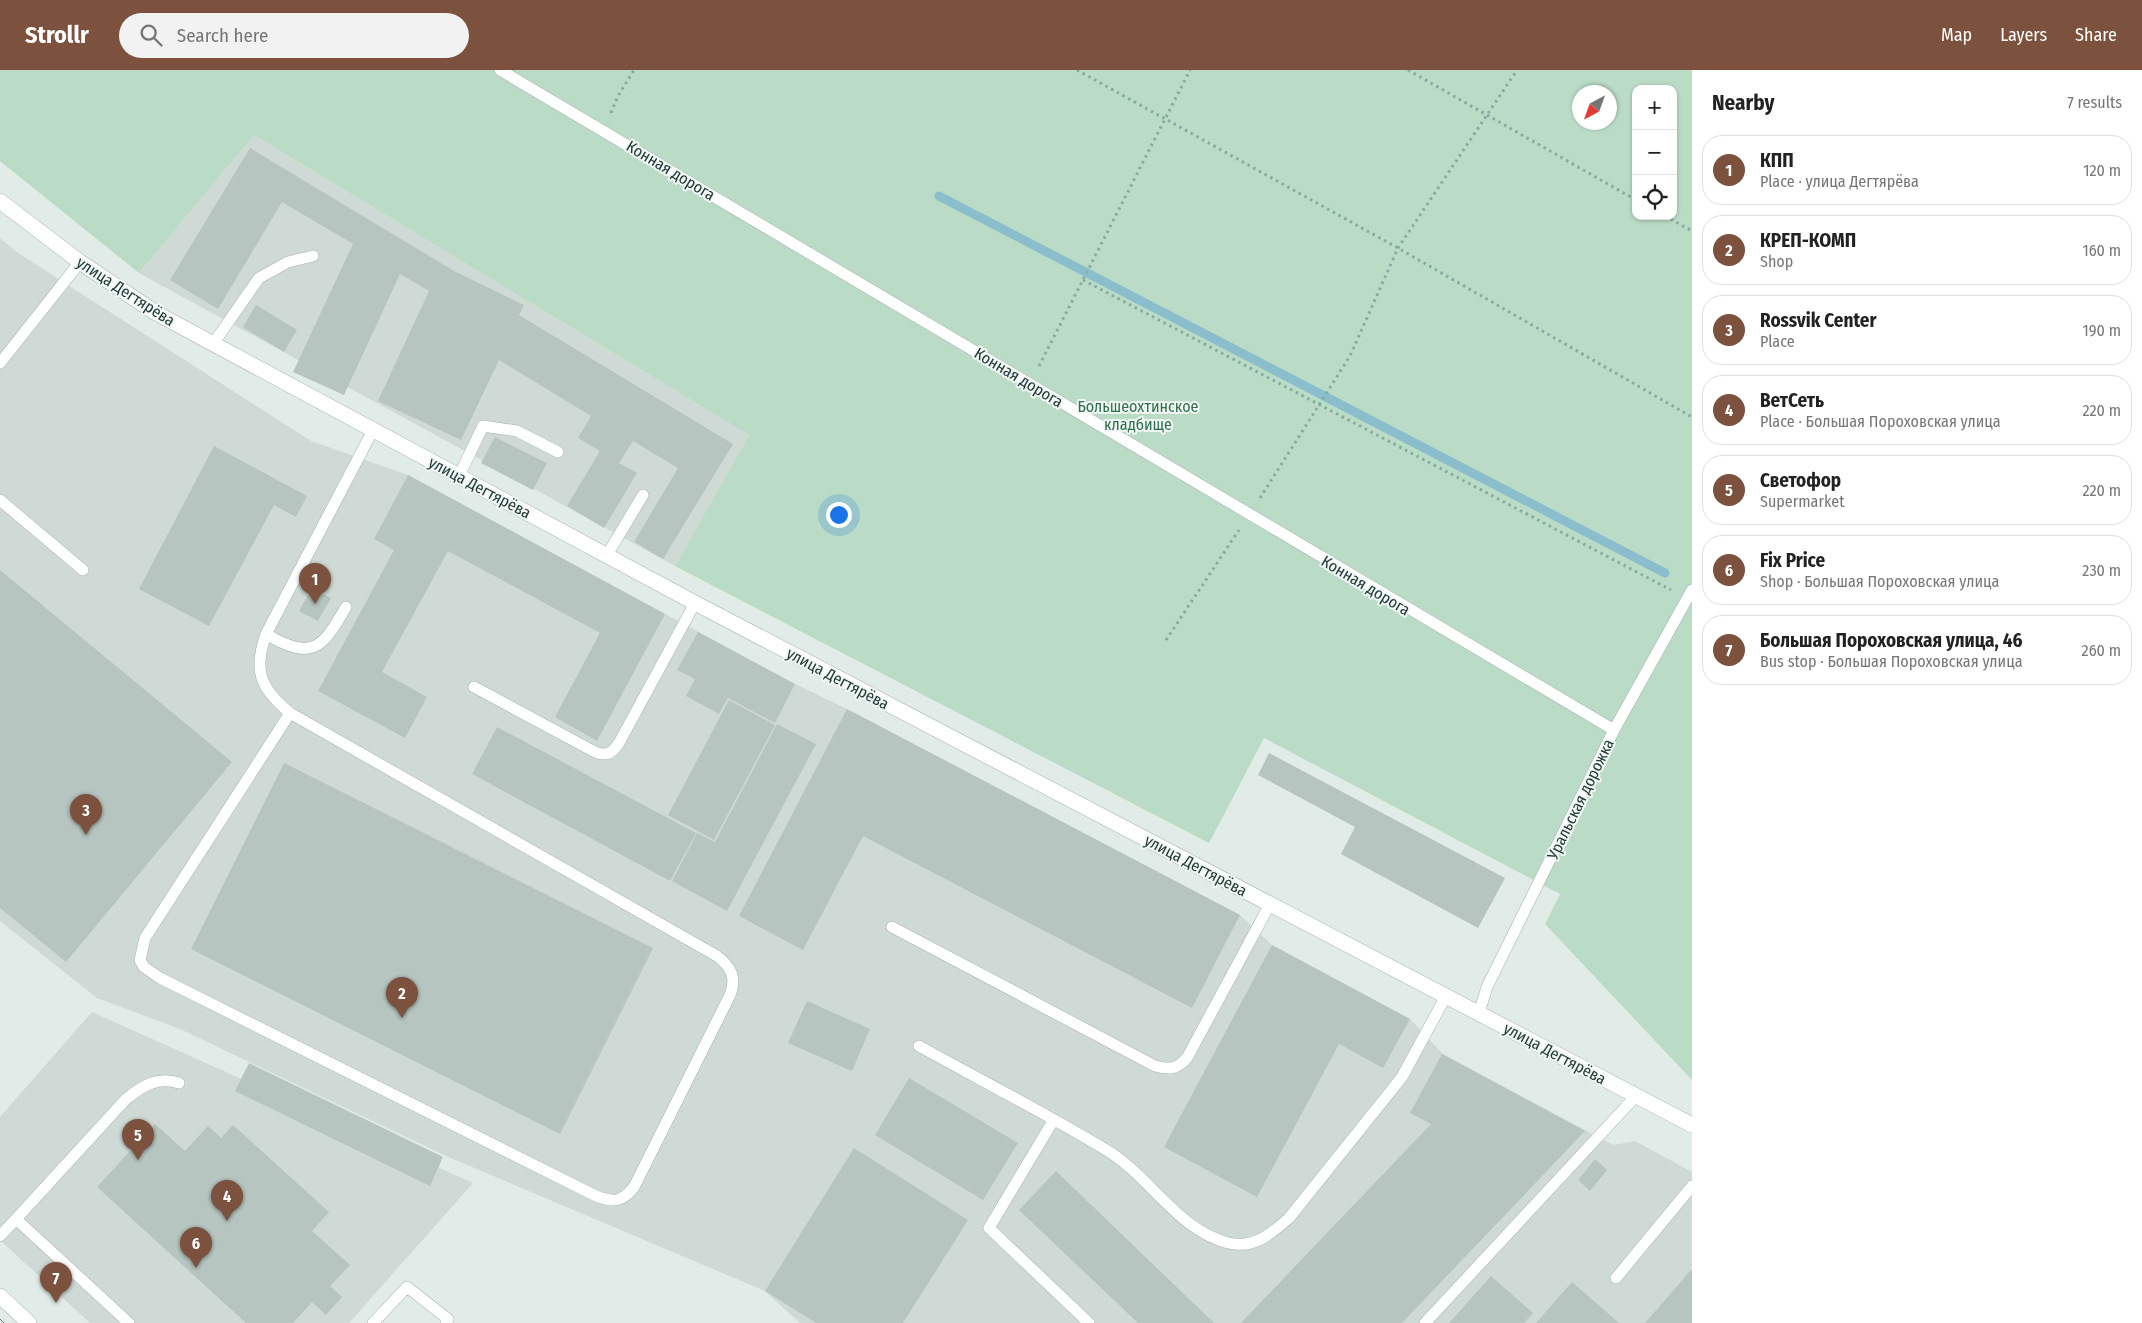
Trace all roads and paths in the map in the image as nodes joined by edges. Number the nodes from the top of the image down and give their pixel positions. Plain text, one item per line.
1 (500, 70) edge
2 (634, 70) edge
3 (1077, 70) edge
4 (1190, 70) edge
5 (1408, 70) edge
6 (1517, 70) edge
7 (1485, 116) junction
8 (1166, 119) junction
9 (604, 130) junction
10 (1632, 198) edge
11 (0, 202) edge
12 (1673, 220) edge
13 (1692, 231) edge
14 (1398, 248) junction
15 (313, 256) dead end
16 (80, 262) junction
17 (1083, 280) junction
18 (213, 344) junction
19 (0, 363) edge
20 (1030, 384) junction
21 (1319, 404) junction
22 (1692, 417) edge
23 (373, 430) junction
24 (558, 452) dead end
25 (459, 476) junction
26 (642, 496) dead end
27 (0, 500) edge
28 (1249, 514) junction
29 (607, 556) junction
30 (83, 570) dead end
31 (1690, 597) edge
32 (695, 602) junction
33 (346, 607) dead end
34 (266, 634) junction
35 (1166, 640) dead end
36 (474, 687) dead end
37 (290, 713) junction
38 (1614, 730) junction
39 (1270, 904) junction
40 (892, 927) dead end
41 (1446, 996) junction
42 (1479, 1013) junction
43 (919, 1046) dead end
44 (179, 1083) dead end
45 (1636, 1096) junction
46 (1053, 1121) junction
47 (1692, 1126) edge
48 (1692, 1186) edge
49 (16, 1219) junction
50 (0, 1236) edge
51 (1616, 1278) dead end
52 (0, 1296) edge
53 (29, 1323) edge
54 (129, 1323) edge
55 (373, 1323) edge
56 (446, 1323) edge
57 (1089, 1323) edge
58 (1425, 1323) edge

1 - 9 lane, Конная дорога
2 - 9 path
3 - 8 path
4 - 8 path
5 - 7 path
6 - 7 path
7 - 10 path
7 - 14 path
8 - 14 path
8 - 17 path
9 - 20 lane, Конная дорога
11 - 16 street, улица Дегтярёва
12 - 13 path
14 - 21 path
14 - 22 path
15 - 18 lane
16 - 18 street, улица Дегтярёва
16 - 19 lane
17 - 20 path
17 - 21 path
18 - 23 street, улица Дегтярёва
20 - 28 lane, Конная дорога
21 - 28 path
21 - 31 path
23 - 25 street, улица Дегтярёва
23 - 34 lane
24 - 25 lane
25 - 29 street, улица Дегтярёва
26 - 29 lane
27 - 30 lane
28 - 35 path
28 - 38 lane, Конная дорога
29 - 32 street, улица Дегтярёва
31 - 38 lane, Уральская дорожка
32 - 36 lane
32 - 39 street, улица Дегтярёва
33 - 34 lane
34 - 37 lane
37 - 37 lane
38 - 42 lane, Уральская дорожка
39 - 40 lane
39 - 41 street, улица Дегтярёва
41 - 42 street, улица Дегтярёва
41 - 46 lane
42 - 45 street, улица Дегтярёва
43 - 46 lane
44 - 49 lane
45 - 47 street, улица Дегтярёва
45 - 58 lane
46 - 57 lane
48 - 51 lane
49 - 50 lane
49 - 54 lane
52 - 53 street
55 - 56 lane

